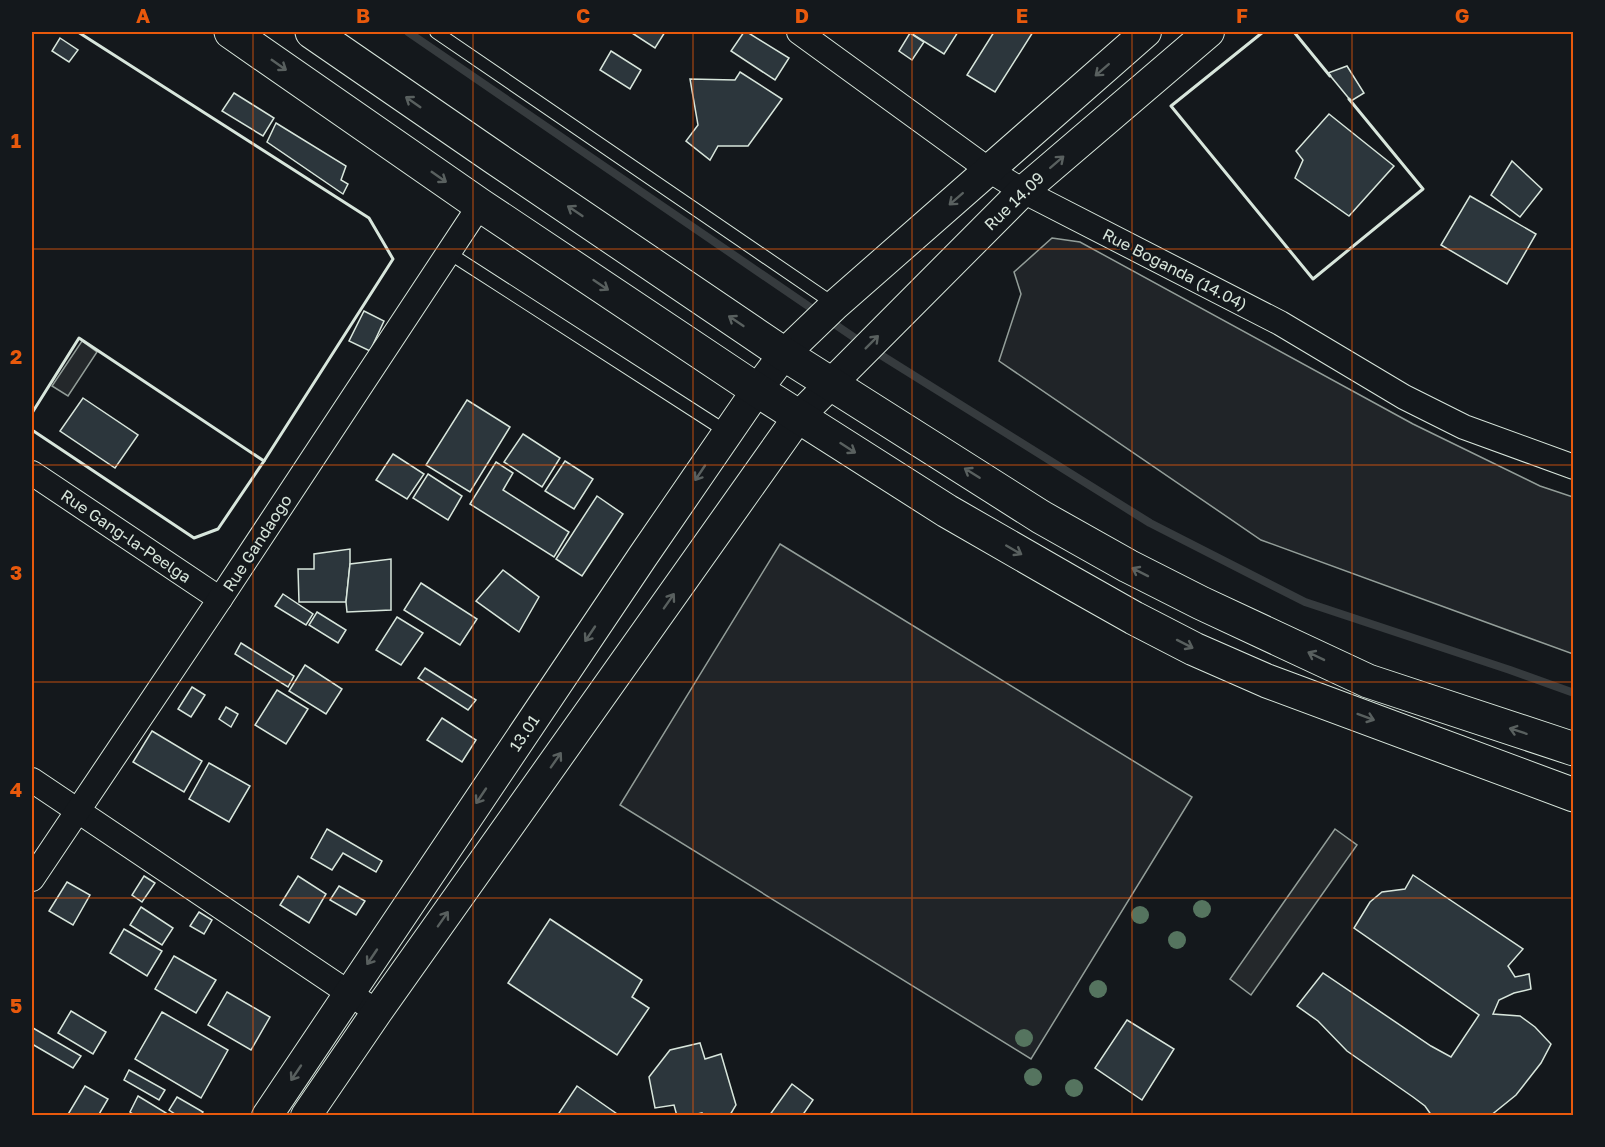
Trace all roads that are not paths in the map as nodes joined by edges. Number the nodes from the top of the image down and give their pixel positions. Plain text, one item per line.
1 (231, 32) edge
2 (312, 32) edge
3 (436, 32) edge
4 (799, 32) edge
5 (1146, 32) edge
6 (1209, 32) edge
7 (989, 170) junction
8 (1023, 191) junction
9 (480, 206) junction
10 (449, 253) junction
11 (835, 305) junction
12 (784, 354) junction
13 (831, 385) junction
14 (757, 390) junction
15 (799, 416) junction
16 (728, 432) junction
17 (1574, 467) edge
18 (32, 473) edge
19 (220, 599) junction
20 (1574, 749) edge
21 (32, 780) edge
22 (1574, 795) edge
23 (77, 810) junction
24 (32, 879) edge
25 (349, 993) junction
26 (377, 1012) junction
27 (267, 1116) edge
28 (306, 1116) edge

1 -> 9 main road
12 -> 2 main road
3 - 11 lane
4 - 7 street, Rue Boganda (14.04)
5 -> 7 street
8 -> 6 street, Rue 14.09
7 - 8 street, Rue Boganda (14.04)
7 -> 11 street
13 -> 8 street, Rue 14.09
8 - 17 street, Rue Boganda (14.04)
9 - 10 street, Rue Gandaogo
9 -> 14 main road
10 - 16 lane
10 - 19 street, Rue Gandaogo
11 - 12 street
12 - 13 main road
12 - 14 street, 13.01
13 - 15 street
20 -> 13 main road
14 - 15 main road
14 - 16 street, 13.01
15 -> 22 main road
26 -> 15 street
16 -> 25 street, 13.01
18 - 19 street, Rue Gang-la-Peelga
19 - 23 street, Rue Gandaogo
21 - 23 street
23 - 24 street, Rue Gandaogo
23 - 25 street
25 - 26 street
25 -> 27 street, 13.01
26 - 28 street

